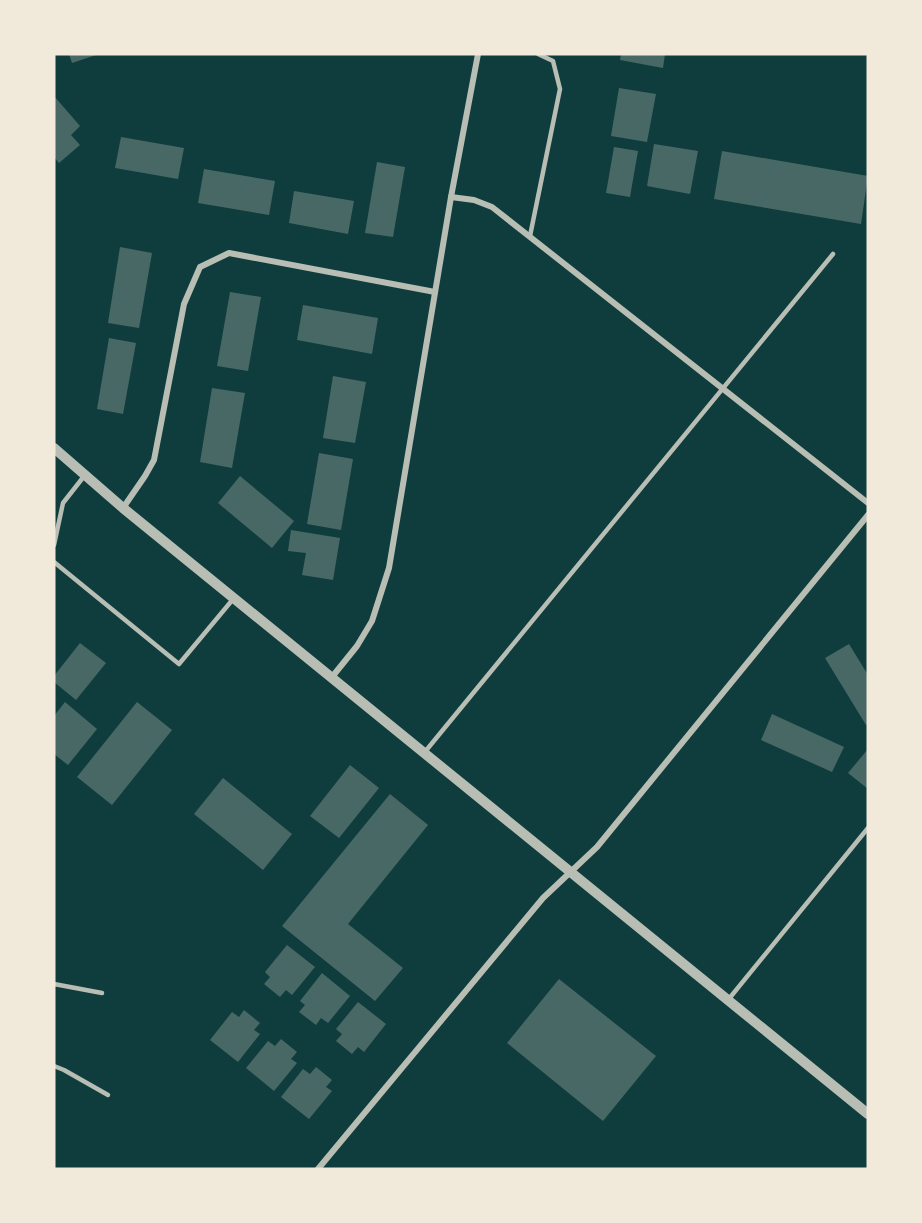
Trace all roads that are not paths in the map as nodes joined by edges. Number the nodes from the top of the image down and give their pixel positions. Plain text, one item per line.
1 (478, 54) edge
2 (538, 54) edge
3 (452, 197) junction
4 (530, 236) junction
5 (833, 254) dead end
6 (435, 292) junction
7 (723, 389) junction
8 (54, 448) edge
9 (85, 476) junction
10 (868, 503) edge
11 (123, 508) junction
12 (868, 515) edge
13 (54, 545) edge
14 (54, 562) edge
15 (234, 598) junction
16 (333, 677) junction
17 (424, 753) junction
18 (868, 828) edge
19 (571, 873) junction
20 (54, 984) edge
21 (102, 993) dead end
22 (728, 1001) junction
23 (54, 1066) edge
24 (108, 1095) dead end
25 (868, 1114) edge
26 (318, 1169) edge

1 - 3 street
2 - 4 lane
3 - 4 street
3 - 6 street
4 - 7 street
5 - 7 lane
6 - 11 street
6 - 16 street
7 - 10 street
7 - 17 lane
8 - 9 street
9 - 11 street
9 - 13 lane
11 - 15 street
12 - 19 street
14 - 15 lane
15 - 16 street
16 - 17 street
17 - 19 street
18 - 22 lane
19 - 22 street
19 - 26 street
20 - 21 lane
22 - 25 street
23 - 24 lane

